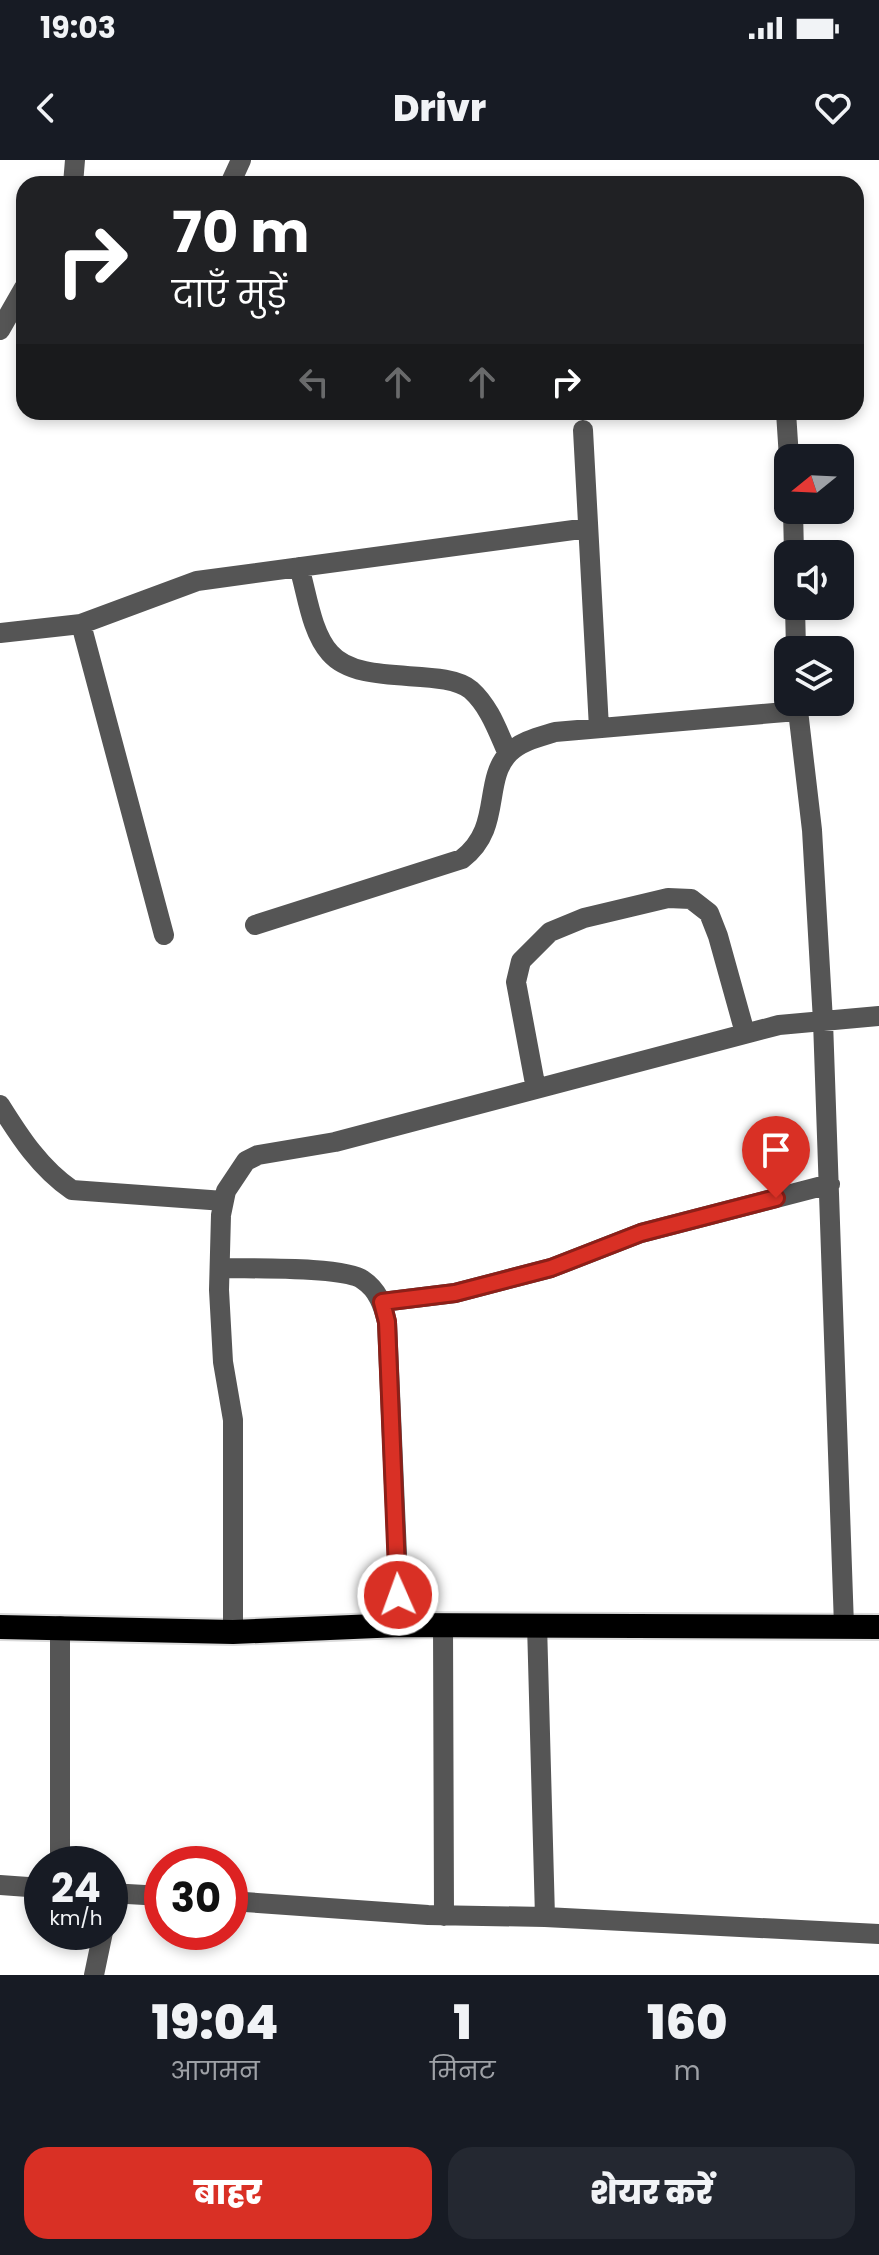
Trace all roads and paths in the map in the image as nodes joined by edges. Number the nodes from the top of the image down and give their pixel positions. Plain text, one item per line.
1 (16, 294) edge
2 (0, 330) edge
3 (787, 420) edge
4 (583, 430) dead end
5 (788, 444) edge
6 (588, 528) junction
7 (299, 567) junction
8 (81, 624) junction
9 (0, 633) edge
10 (774, 709) edge
11 (798, 716) edge
12 (599, 728) junction
13 (508, 754) junction
14 (255, 925) dead end
15 (164, 935) dead end
16 (879, 1016) edge
17 (823, 1021) junction
18 (745, 1033) junction
19 (536, 1089) junction
20 (0, 1105) edge
21 (830, 1184) junction
22 (224, 1201) junction
23 (221, 1268) junction
24 (382, 1302) junction
25 (537, 1624) junction
26 (400, 1625) junction
27 (443, 1625) junction
28 (60, 1626) junction
29 (844, 1626) junction
30 (0, 1627) edge
31 (879, 1627) edge
32 (233, 1632) junction
33 (60, 1846) edge
34 (0, 1885) edge
35 (24, 1887) edge
36 (248, 1902) edge
37 (444, 1916) junction
38 (545, 1917) junction
39 (879, 1934) edge
40 (99, 1950) edge
41 (94, 1975) edge

1 - 2 street
3 - 5 street
4 - 6 street
6 - 7 street
6 - 12 street
7 - 8 street
7 - 13 street
8 - 9 street
8 - 15 street
10 - 12 street
11 - 17 street
12 - 13 street
13 - 14 street
16 - 17 street
17 - 18 street
17 - 21 street
18 - 19 street
18 - 19 street
19 - 22 street
20 - 22 street
21 - 24 street
21 - 29 street
22 - 23 street
23 - 24 street
23 - 32 street
24 - 26 street
25 - 27 highway
25 - 29 highway
25 - 38 street
26 - 27 highway
26 - 32 highway
27 - 37 street
28 - 30 highway
28 - 32 highway
28 - 33 street
29 - 31 highway
34 - 35 street
36 - 37 street
37 - 38 street
38 - 39 street
40 - 41 street

